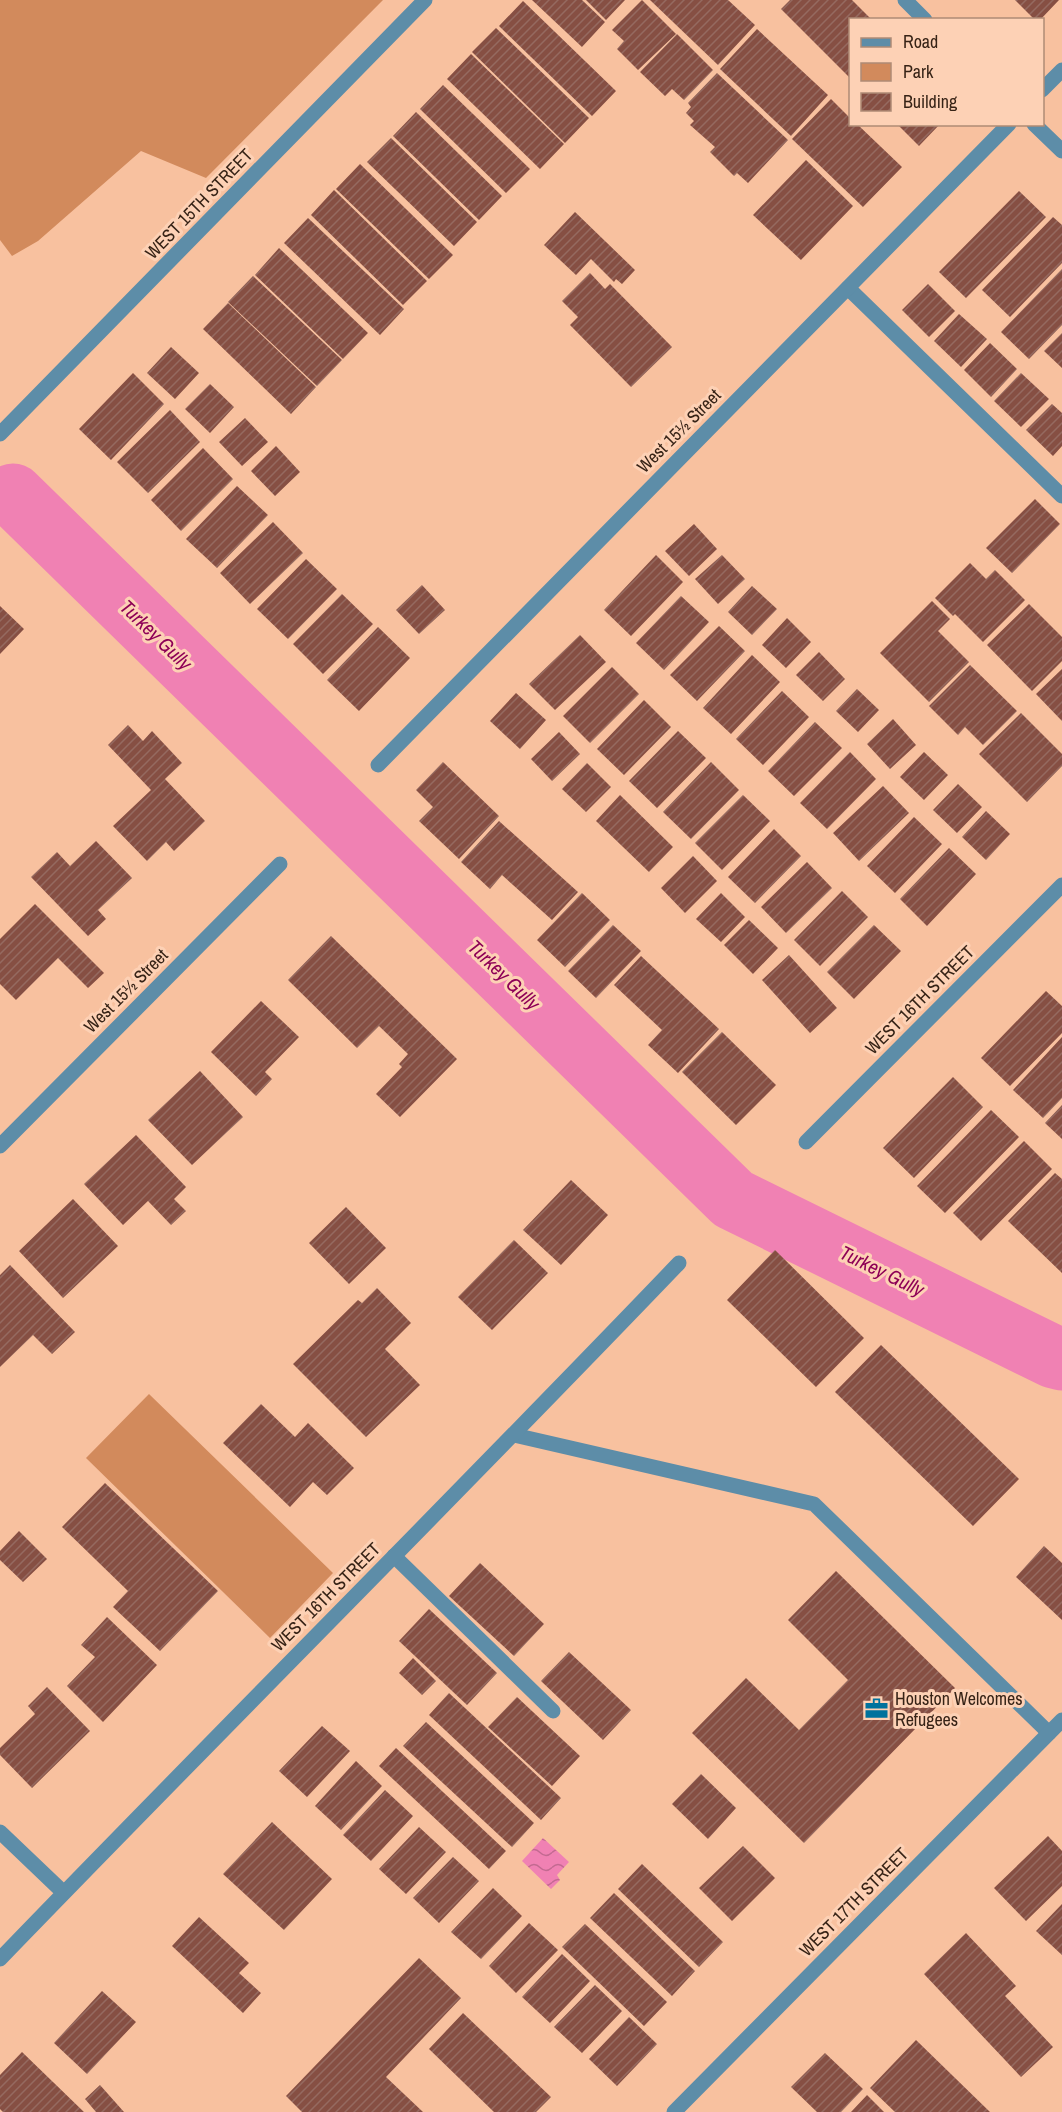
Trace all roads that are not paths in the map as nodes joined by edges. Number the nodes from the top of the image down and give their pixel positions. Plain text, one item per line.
1 (425, 0) edge
2 (905, 0) edge
3 (923, 18) edge
4 (1062, 70) edge
5 (1044, 88) edge
6 (1007, 126) edge
7 (1036, 126) edge
8 (1062, 151) edge
9 (848, 288) junction
10 (0, 434) edge
11 (1062, 496) edge
12 (378, 765) dead end
13 (280, 864) dead end
14 (1062, 885) edge
15 (806, 1142) dead end
16 (0, 1146) edge
17 (679, 1263) dead end
18 (514, 1435) junction
19 (394, 1556) junction
20 (553, 1711) dead end
21 (1062, 1720) edge
22 (1049, 1732) junction
23 (0, 1832) edge
24 (64, 1893) junction
25 (0, 1959) edge
26 (674, 2112) edge

1 - 10 street, WEST 15TH STREET
2 - 3 street
4 - 5 street
6 - 9 street, West 15½ Street
7 - 8 street
9 - 11 street
9 - 12 street, West 15½ Street
13 - 16 street, West 15½ Street
14 - 15 street, WEST 16TH STREET
17 - 18 street, WEST 16TH STREET
18 - 19 street, WEST 16TH STREET
18 - 22 street
19 - 20 street
19 - 24 street, WEST 16TH STREET
21 - 22 street, WEST 17TH STREET
22 - 26 street, WEST 17TH STREET
23 - 24 street
24 - 25 street, WEST 16TH STREET

